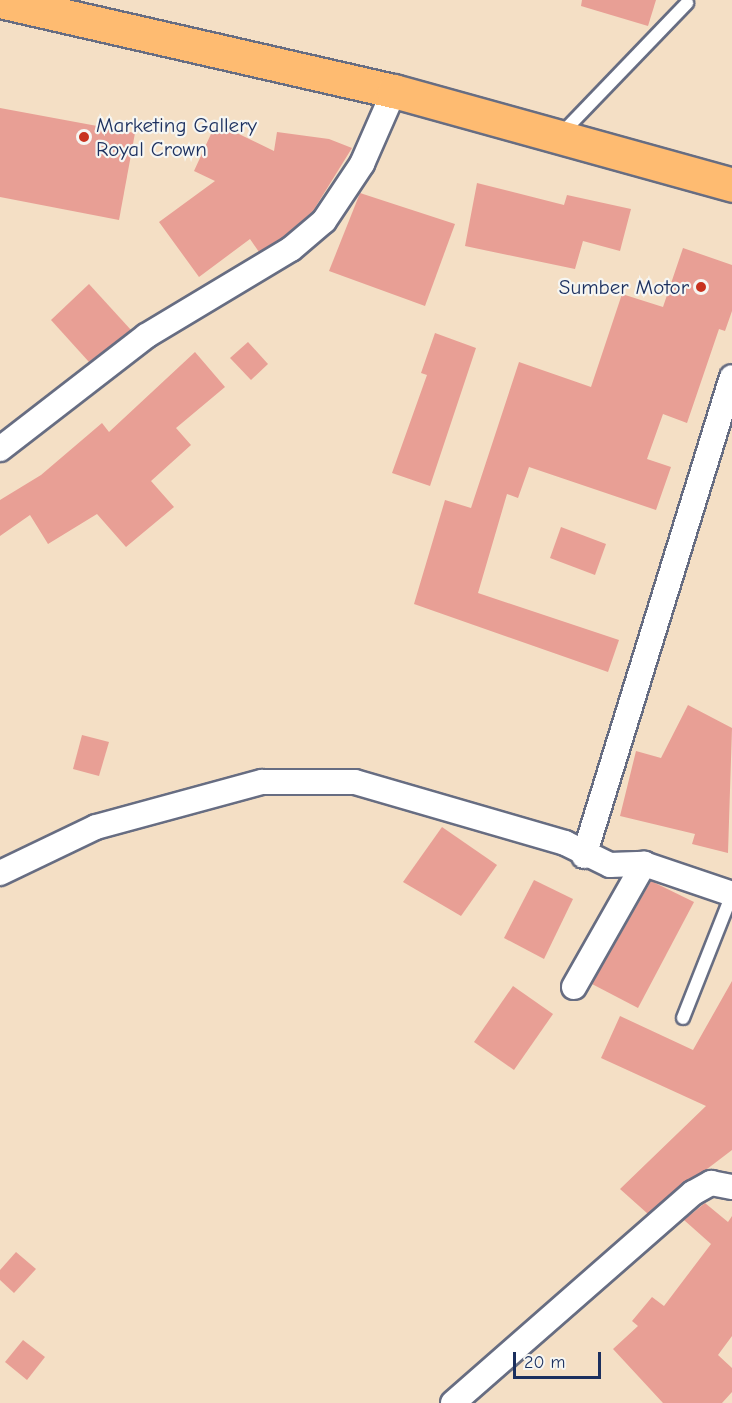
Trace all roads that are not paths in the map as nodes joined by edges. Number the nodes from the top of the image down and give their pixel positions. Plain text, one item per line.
1 (0, 1) edge
2 (687, 3) dead end
3 (394, 91) junction
4 (561, 134) junction
5 (732, 185) edge
6 (732, 377) edge
7 (0, 449) edge
8 (584, 856) junction
9 (644, 864) junction
10 (0, 873) edge
11 (732, 894) edge
12 (574, 987) dead end
13 (683, 1018) dead end
14 (732, 1187) edge
15 (453, 1403) edge

1 - 3 highway
2 - 4 lane
3 - 4 highway
3 - 7 street
4 - 5 highway
6 - 8 street
8 - 9 street
8 - 10 street
9 - 11 street
9 - 12 street
11 - 13 lane
14 - 15 street

